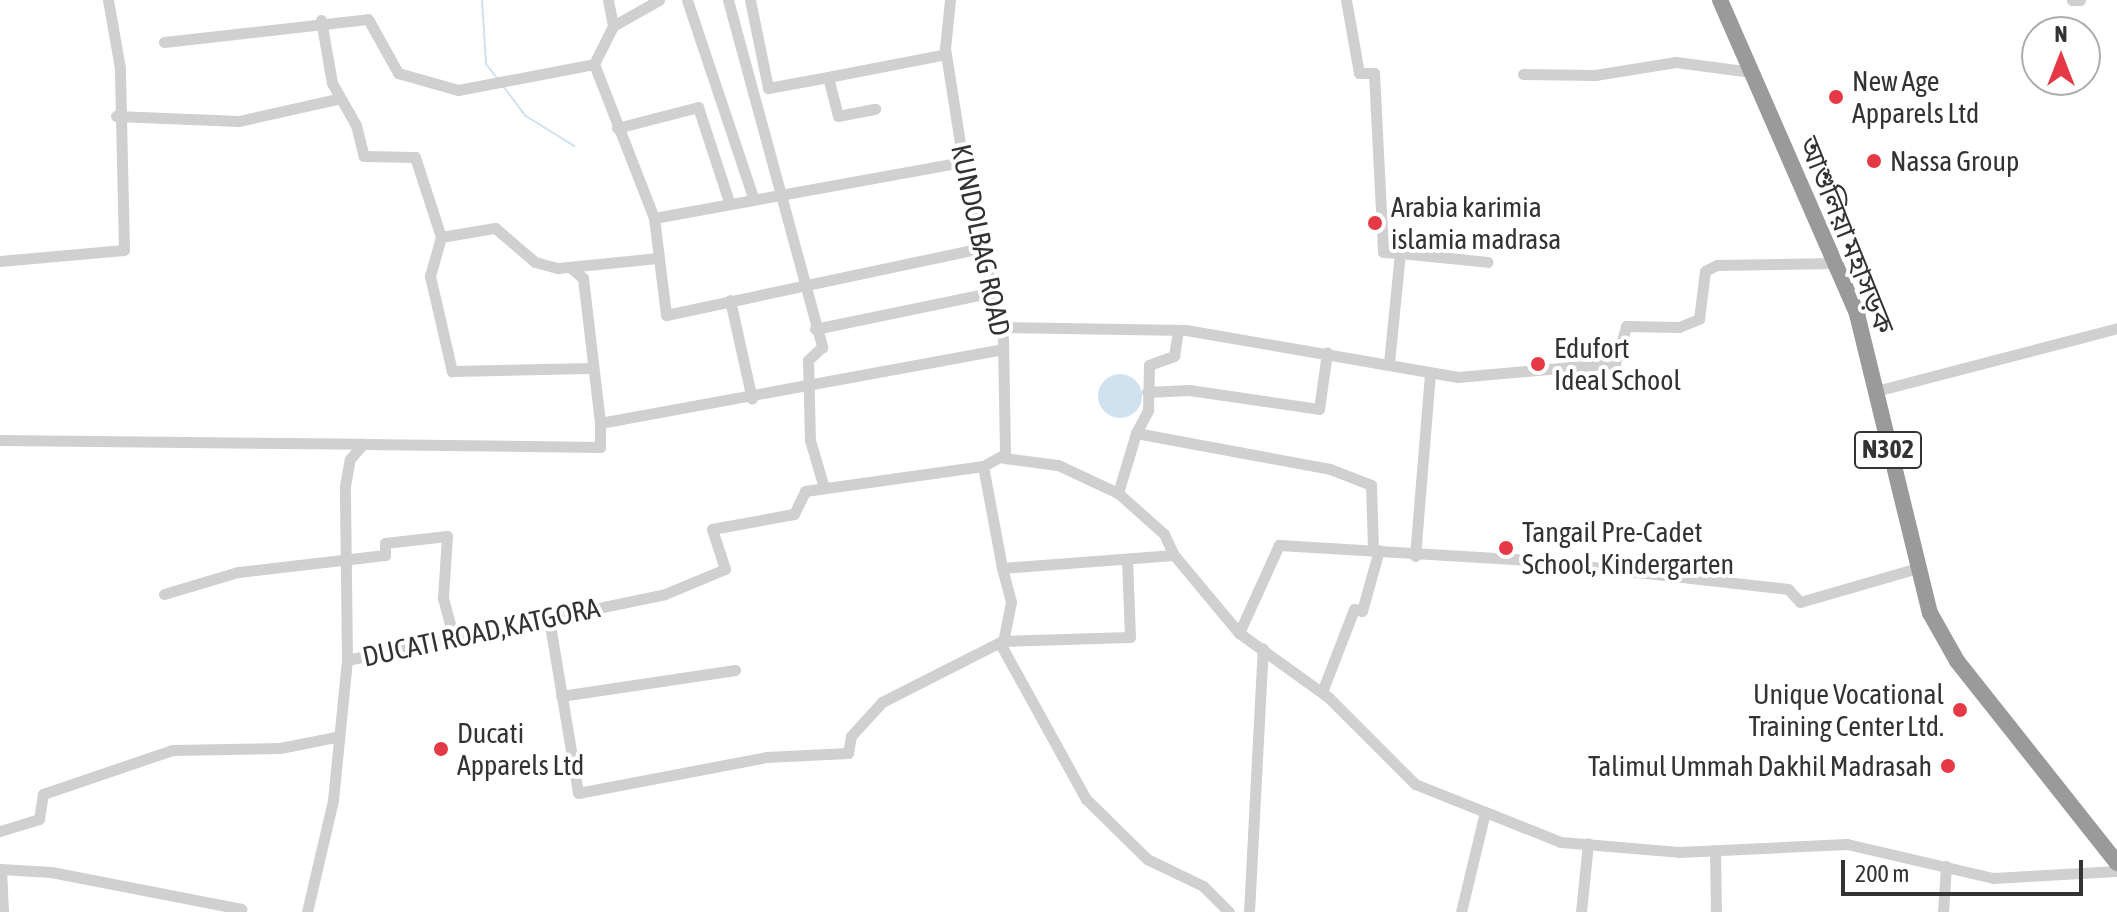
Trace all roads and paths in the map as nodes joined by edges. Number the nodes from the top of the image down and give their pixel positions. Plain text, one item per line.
1 (108, 0) edge
2 (608, 0) edge
3 (659, 0) edge
4 (687, 0) edge
5 (728, 0) edge
6 (750, 0) edge
7 (950, 0) edge
8 (1346, 0) edge
9 (1720, 0) edge
10 (2072, 0) edge
11 (2080, 0) edge
12 (321, 20) junction
13 (613, 26) junction
14 (164, 42) dead end
15 (946, 54) junction
16 (594, 64) junction
17 (1751, 72) junction
18 (1523, 74) dead end
19 (828, 77) junction
20 (337, 99) junction
21 (875, 109) dead end
22 (116, 116) junction
23 (617, 128) junction
24 (963, 162) junction
25 (781, 193) junction
26 (753, 197) junction
27 (729, 202) junction
28 (654, 218) junction
29 (441, 237) junction
30 (981, 248) junction
31 (1400, 253) junction
32 (658, 258) junction
33 (0, 261) edge
34 (1488, 262) dead end
35 (1835, 263) junction
36 (571, 268) junction
37 (809, 284) junction
38 (994, 292) junction
39 (730, 300) junction
40 (1001, 327) junction
41 (2117, 328) edge
42 (815, 329) junction
43 (1178, 330) junction
44 (1003, 349) junction
45 (1327, 353) junction
46 (1389, 363) junction
47 (591, 368) junction
48 (1430, 373) junction
49 (810, 386) junction
50 (1876, 391) junction
51 (1147, 392) junction
52 (752, 399) junction
53 (600, 423) junction
54 (1136, 433) junction
55 (0, 440) edge
56 (363, 444) junction
57 (1004, 458) junction
58 (983, 466) junction
59 (824, 488) junction
60 (1118, 493) junction
61 (1376, 550) junction
62 (341, 555) junction
63 (1174, 555) junction
64 (1415, 556) junction
65 (1127, 559) junction
66 (1002, 568) junction
67 (1914, 569) junction
68 (164, 594) dead end
69 (549, 619) junction
70 (1239, 633) junction
71 (454, 639) junction
72 (1002, 641) junction
73 (1263, 648) junction
74 (347, 660) junction
75 (735, 670) dead end
76 (1322, 692) junction
77 (561, 696) junction
78 (335, 737) junction
79 (1485, 812) junction
80 (0, 831) edge
81 (1588, 843) junction
82 (1715, 850) junction
83 (2117, 863) edge
84 (1946, 866) junction
85 (1, 869) edge
86 (2117, 871) edge
87 (241, 909) dead end
88 (3, 912) edge
89 (307, 912) edge
90 (1229, 912) edge
91 (1249, 912) edge
92 (1461, 912) edge
93 (1581, 912) edge
94 (1716, 912) edge
95 (1943, 912) edge

1 - 22 street
2 - 13 street
3 - 13 street
4 - 26 street
5 - 25 street
6 - 19 street
7 - 15 street, KUNDOLBAG ROAD
8 - 31 street
9 - 17 highway, আশুলিয়া মহাসড়ক / N302
10 - 11 street
12 - 14 street
12 - 16 street
12 - 20 street
13 - 16 street
15 - 19 street
15 - 24 street, KUNDOLBAG ROAD
16 - 23 street
17 - 18 street
17 - 35 highway, আশুলিয়া মহাসড়ক / N302
19 - 21 street
20 - 22 street
20 - 29 street
22 - 33 street
23 - 27 street
23 - 28 street
24 - 25 street
24 - 30 street, KUNDOLBAG ROAD
25 - 26 street
25 - 37 street
26 - 27 street
27 - 28 street
28 - 32 street
29 - 36 street
29 - 47 street
30 - 37 street
30 - 38 street, KUNDOLBAG ROAD
31 - 34 street
31 - 46 street
32 - 36 street
32 - 39 street
35 - 48 street
35 - 50 highway, আশুলিয়া মহাসড়ক / N302
36 - 47 street
37 - 39 street
37 - 42 street
38 - 40 street, KUNDOLBAG ROAD
38 - 42 street
39 - 52 street
40 - 43 street
40 - 44 street, KUNDOLBAG ROAD
41 - 50 street
42 - 49 street
43 - 45 street
43 - 51 street
44 - 49 street
44 - 57 street, KUNDOLBAG ROAD
45 - 46 street
45 - 51 street
46 - 48 street
47 - 53 street
48 - 64 street
49 - 52 street
49 - 59 street
50 - 67 highway, আশুলিয়া মহাসড়ক / N302
51 - 54 street
52 - 53 street
53 - 56 street
54 - 60 street
54 - 61 street
55 - 56 street
56 - 62 street
57 - 58 street
57 - 60 street
58 - 59 street
58 - 66 street
59 - 69 street, DUCATI ROAD,KATGORA
60 - 63 street
61 - 64 street
61 - 70 street
61 - 76 street
62 - 68 street
62 - 71 street
62 - 74 street
63 - 65 street
63 - 70 street
64 - 67 street
65 - 66 street
65 - 72 street
66 - 72 street
67 - 83 highway, আশুলিয়া মহাসড়ক / N302
69 - 71 street, DUCATI ROAD,KATGORA
69 - 77 street
70 - 73 street
71 - 74 street, DUCATI ROAD,KATGORA
72 - 77 street
72 - 90 street
73 - 76 street
73 - 91 street
74 - 78 street, DUCATI ROAD,KATGORA
75 - 77 street
76 - 79 street
78 - 80 street
78 - 89 street, DUCATI ROAD,KATGORA
79 - 81 street
79 - 92 street
81 - 82 street
81 - 93 street
82 - 84 street
82 - 94 street
84 - 86 street
84 - 95 street
85 - 87 street
85 - 88 street

